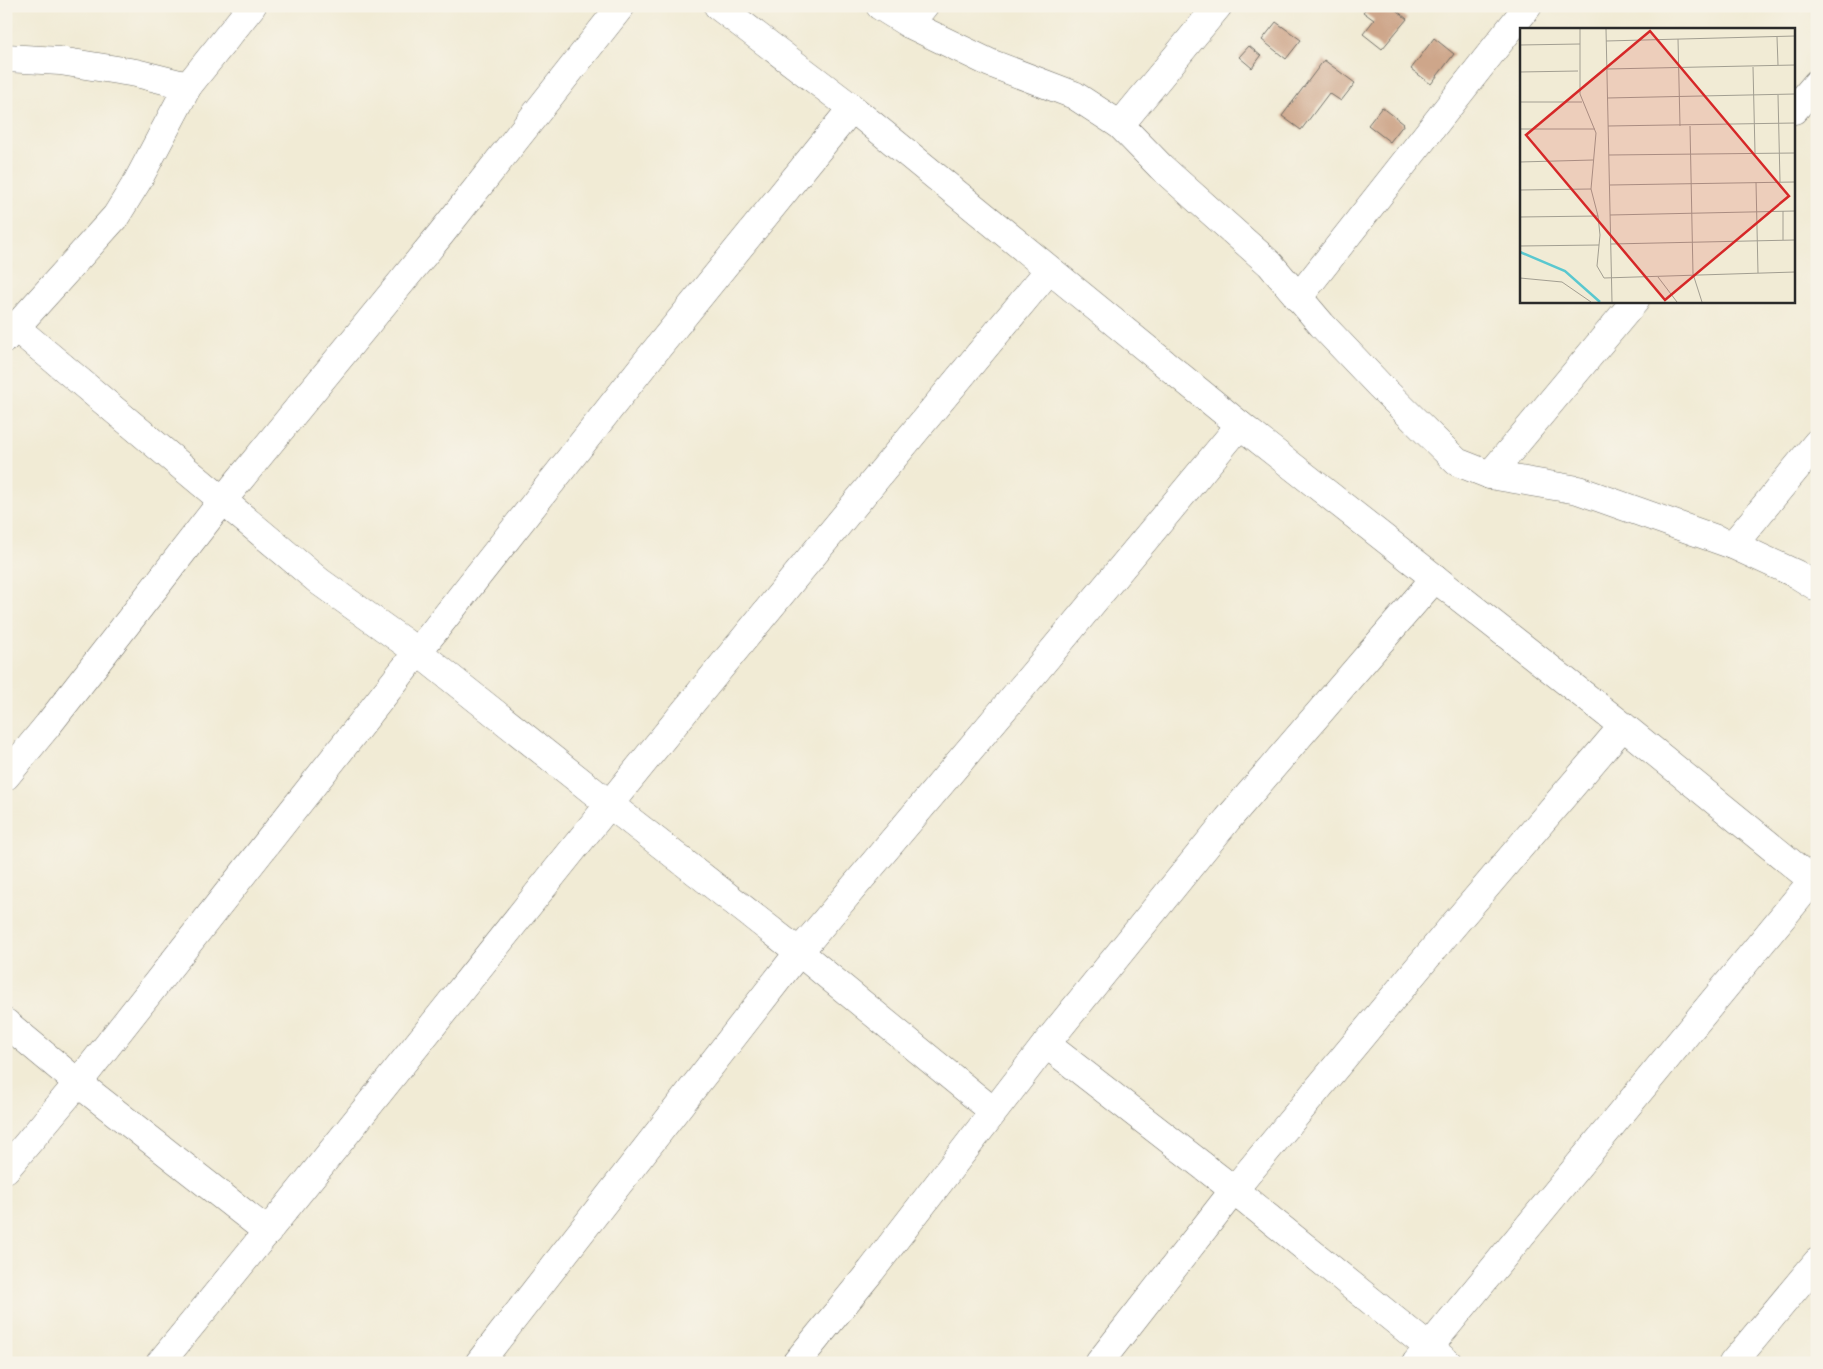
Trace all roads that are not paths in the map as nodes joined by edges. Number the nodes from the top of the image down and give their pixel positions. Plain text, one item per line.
1 (252, 6) edge
2 (621, 6) edge
3 (718, 6) edge
4 (880, 6) edge
5 (1218, 6) edge
6 (1528, 6) edge
7 (916, 15) edge
8 (6, 58) edge
9 (1817, 83) edge
10 (188, 86) junction
11 (852, 108) junction
12 (1796, 108) edge
13 (1120, 125) junction
14 (1049, 270) junction
15 (1298, 298) junction
16 (1634, 302) edge
17 (9, 330) edge
18 (1240, 425) junction
19 (1817, 443) edge
20 (1490, 475) junction
21 (223, 500) junction
22 (1733, 545) junction
23 (1435, 578) junction
24 (1817, 587) edge
25 (418, 652) junction
26 (1623, 726) junction
27 (6, 776) edge
28 (609, 804) junction
29 (1815, 882) edge
30 (799, 952) junction
31 (6, 1023) edge
32 (1046, 1044) junction
33 (78, 1083) junction
34 (993, 1111) junction
35 (6, 1169) edge
36 (1234, 1190) junction
37 (268, 1232) junction
38 (1817, 1262) edge
39 (1430, 1358) edge
40 (160, 1363) edge
41 (479, 1363) edge
42 (796, 1363) edge
43 (1099, 1363) edge
44 (1733, 1363) edge

1 - 10 street
2 - 21 street
3 - 11 street
4 - 7 street
5 - 13 street
6 - 15 street
7 - 13 street
8 - 10 street
9 - 12 street
10 - 17 street
11 - 14 street
11 - 25 street
13 - 15 street
14 - 18 street
14 - 28 street
15 - 20 street
16 - 20 street
17 - 21 street
18 - 23 street
18 - 30 street
19 - 22 street
20 - 22 street
21 - 25 street
21 - 27 street
22 - 24 street
23 - 26 street
23 - 32 street
25 - 28 street
25 - 33 street
26 - 29 street
26 - 36 street
28 - 30 street
28 - 37 street
29 - 39 street
30 - 34 street
30 - 41 street
31 - 33 street
32 - 34 street
32 - 36 street
33 - 35 street
33 - 37 street
34 - 42 street
36 - 39 street
36 - 43 street
37 - 40 street
38 - 44 street

